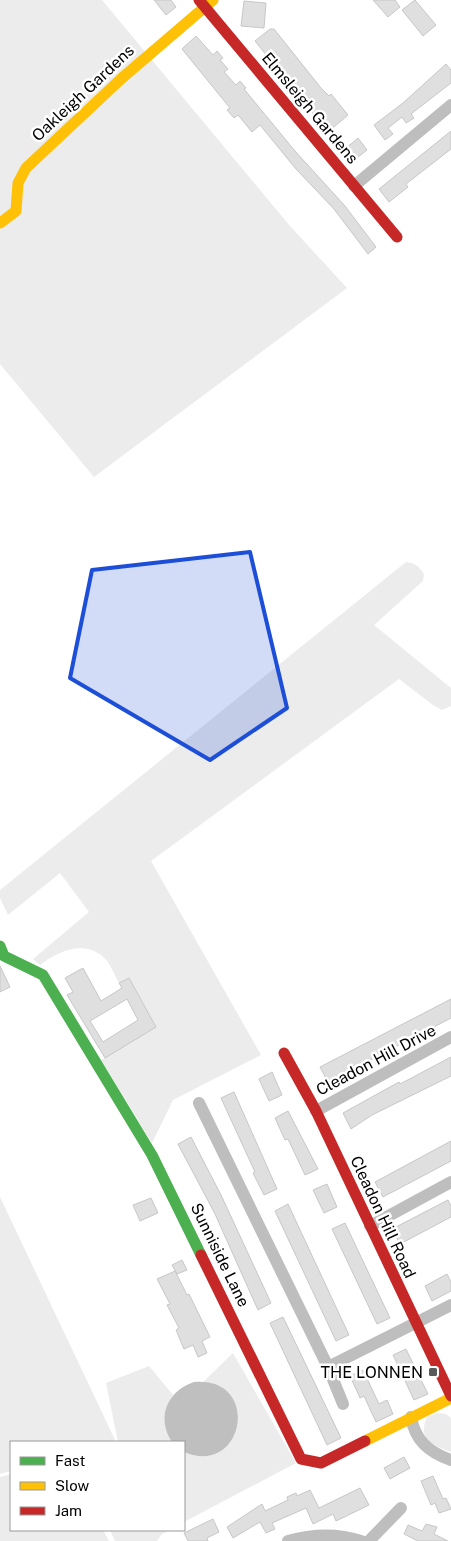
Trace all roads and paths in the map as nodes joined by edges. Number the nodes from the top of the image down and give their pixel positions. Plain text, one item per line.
1 (206, 2) edge
2 (451, 105) edge
3 (354, 186) junction
4 (0, 223) edge
5 (396, 237) dead end
6 (1, 953) edge
7 (451, 1037) edge
8 (284, 1053) dead end
9 (199, 1103) dead end
10 (316, 1110) junction
11 (451, 1182) edge
12 (370, 1226) junction
13 (451, 1305) edge
14 (416, 1324) junction
15 (328, 1367) junction
16 (451, 1397) edge
17 (343, 1404) dead end
18 (412, 1416) junction
19 (451, 1460) edge
20 (401, 1508) dead end
21 (288, 1541) edge
22 (361, 1541) edge
23 (369, 1541) edge

1 - 3 street, Elmsleigh Gardens
1 - 4 street, Oakleigh Gardens
2 - 3 street
3 - 5 street, Elmsleigh Gardens
6 - 18 street, Sunniside Lane
7 - 10 street, Cleadon Hill Drive
8 - 10 street, Cleadon Hill Road
9 - 15 street
10 - 12 street, Cleadon Hill Road
11 - 12 street
12 - 14 street, Cleadon Hill Road
13 - 14 street
14 - 15 street
14 - 16 street, Cleadon Hill Road
15 - 17 street
16 - 18 street, Sunniside Lane
18 - 19 street
20 - 23 street
21 - 22 street

